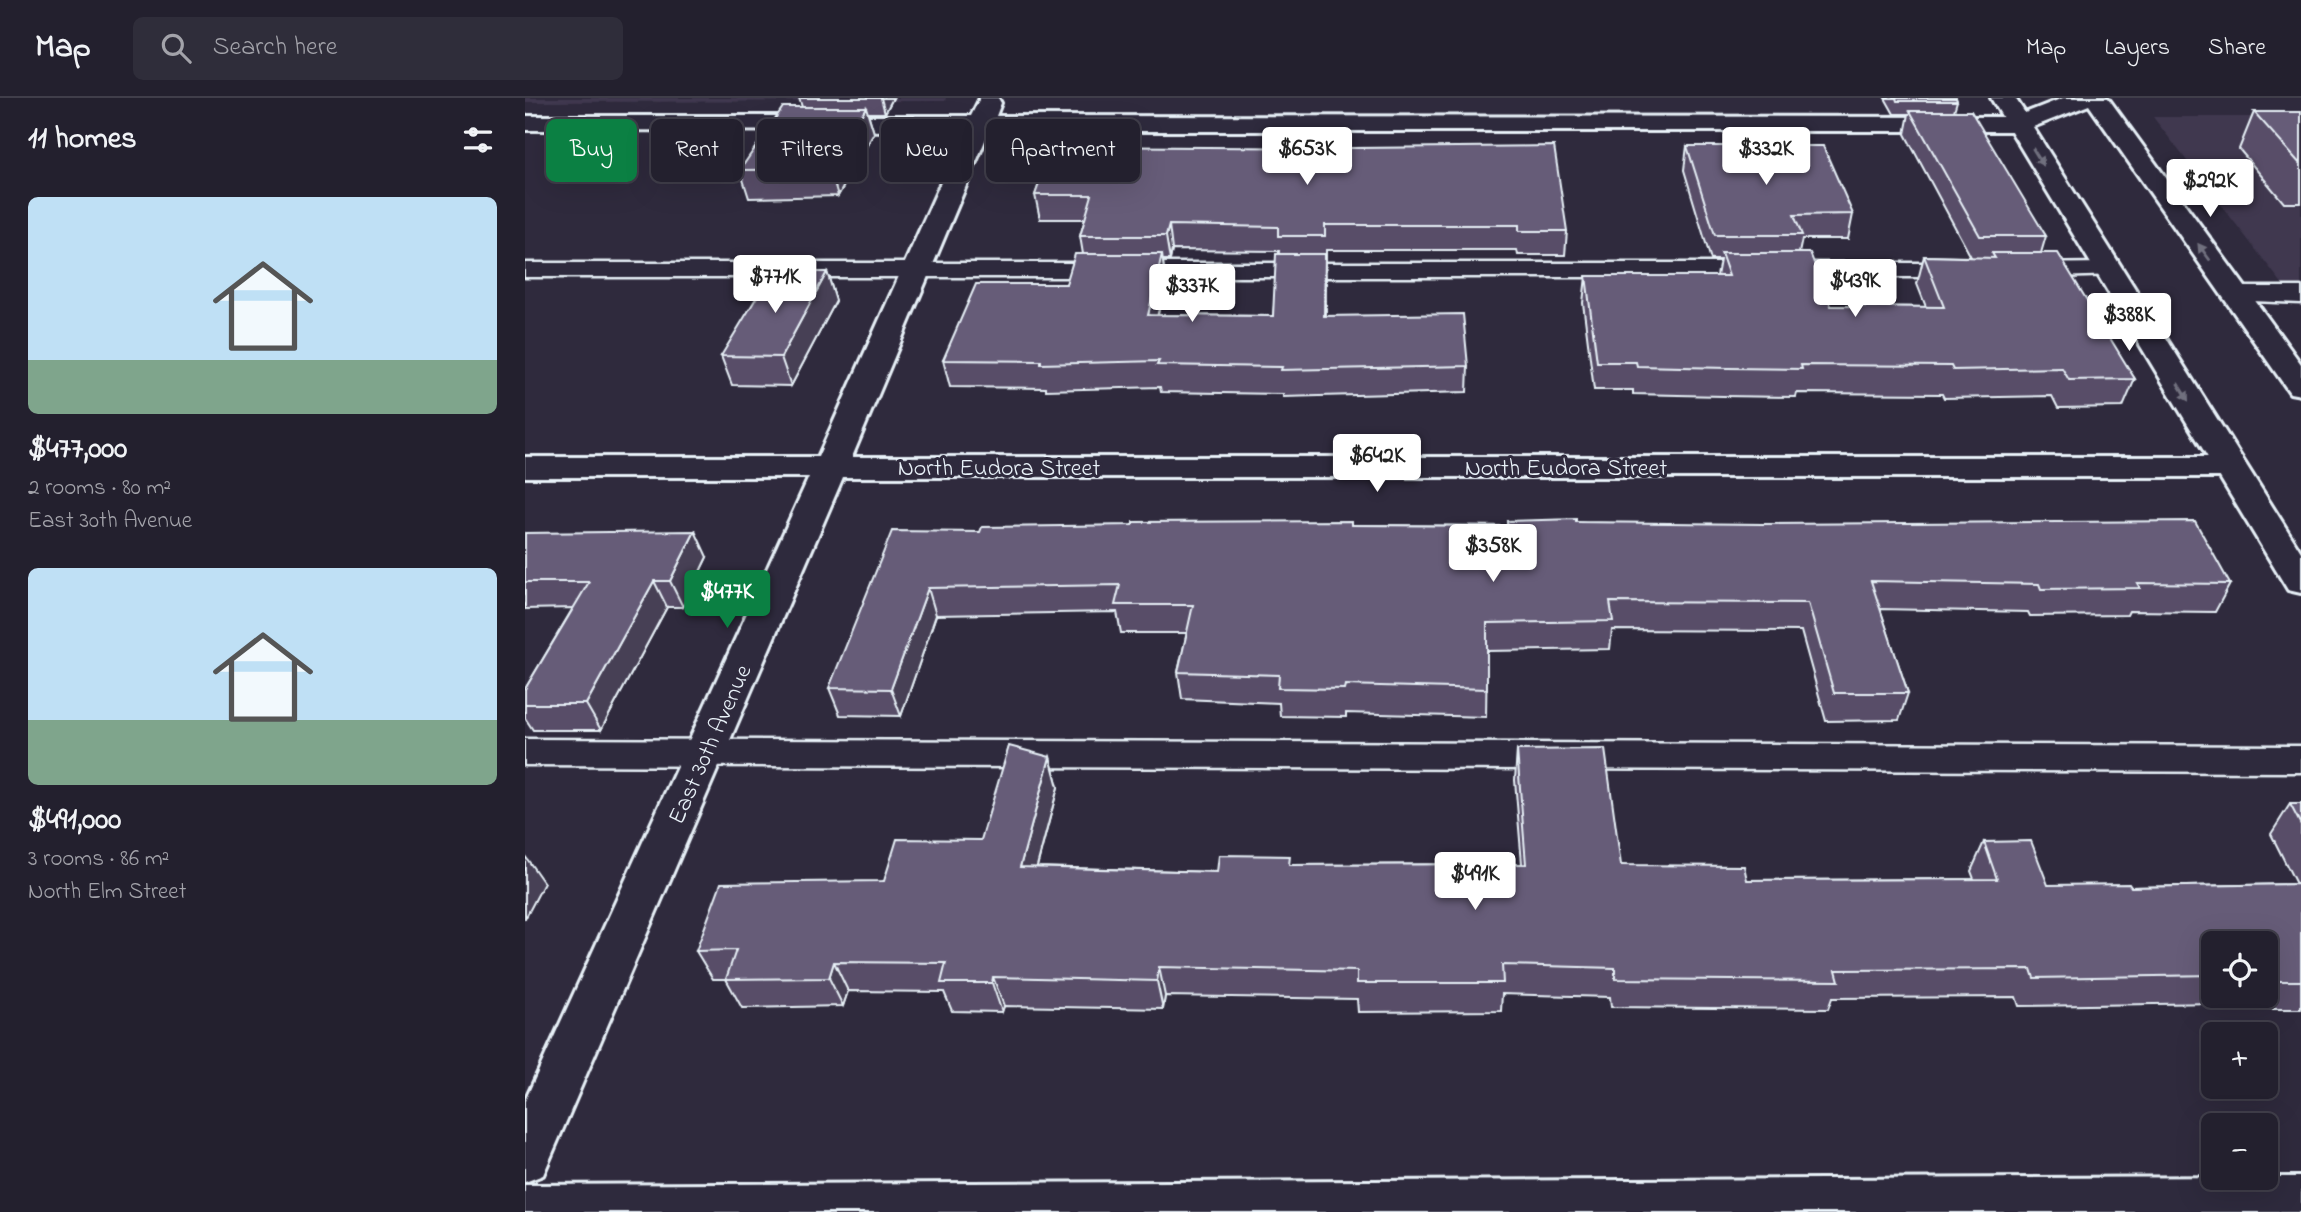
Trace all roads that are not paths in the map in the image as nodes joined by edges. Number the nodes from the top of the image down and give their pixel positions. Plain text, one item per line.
1 (2084, 98) edge
2 (2096, 98) edge
3 (986, 111) edge
4 (2011, 111) edge
5 (525, 123) edge
6 (917, 268) junction
7 (525, 270) edge
8 (2108, 270) junction
9 (2235, 295) junction
10 (2301, 295) edge
11 (2301, 386) edge
12 (525, 467) edge
13 (830, 467) junction
14 (2229, 467) junction
15 (2301, 581) edge
16 (525, 752) edge
17 (706, 753) junction
18 (2301, 759) edge
19 (525, 1158) edge
20 (2301, 1202) edge
21 (525, 1211) edge

1 - 4 street
9 -> 2 street
3 - 4 street
3 - 5 street
3 - 6 street, East 30th Avenue
4 -> 8 street
6 - 7 lane
6 - 8 lane
6 - 13 street, East 30th Avenue
8 -> 14 street
9 - 10 lane
9 - 11 street
12 - 13 street, North Eudora Street
13 - 14 street, North Eudora Street
13 - 17 street, East 30th Avenue
14 - 15 street
16 - 17 lane
17 - 18 lane
17 - 19 street, East 30th Avenue
20 - 21 street

